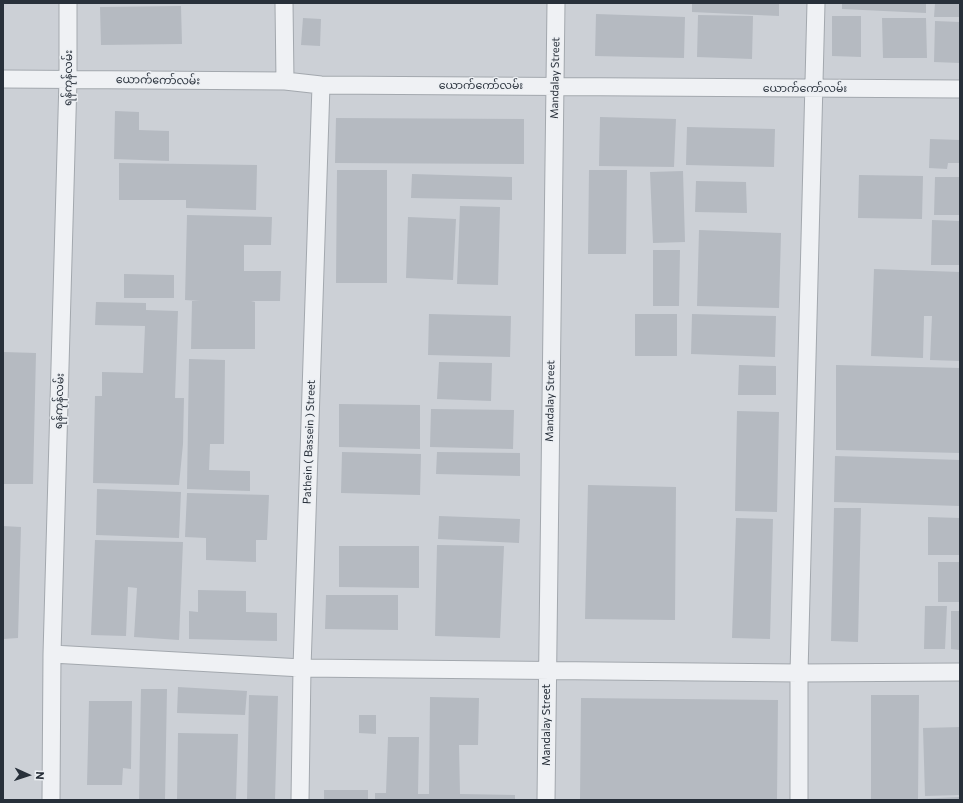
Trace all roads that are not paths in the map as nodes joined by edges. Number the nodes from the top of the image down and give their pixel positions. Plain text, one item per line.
1 (68, 3) edge
2 (284, 3) edge
3 (556, 3) edge
4 (816, 3) edge
5 (3, 79) edge
6 (68, 79) junction
7 (285, 81) junction
8 (321, 85) junction
9 (554, 86) junction
10 (813, 88) junction
11 (960, 89) edge
12 (52, 654) junction
13 (302, 668) junction
14 (547, 670) junction
15 (960, 672) edge
16 (799, 673) junction
17 (51, 800) edge
18 (300, 800) edge
19 (546, 800) edge
20 (799, 800) edge

1 - 6 street, ရန်ကုန်လမ်း
2 - 7 street
3 - 9 street, Mandalay Street
4 - 10 street
5 - 6 street, ယောက်ကော်လမ်း
6 - 7 street, ယောက်ကော်လမ်း
6 - 12 street, ရန်ကုန်လမ်း
7 - 8 street, ယောက်ကော်လမ်း
8 - 9 street, ယောက်ကော်လမ်း
8 - 13 street, Pathein ( Bassein ) Street
9 - 10 street, ယောက်ကော်လမ်း
9 - 14 street, Mandalay Street
10 - 11 street, ယောက်ကော်လမ်း
10 - 16 street
12 - 13 street
12 - 17 street, ရန်ကုန်လမ်း
13 - 14 street
13 - 18 street, Pathein ( Bassein ) Street
14 - 16 street
14 - 19 street, Mandalay Street
15 - 16 street
16 - 20 street

